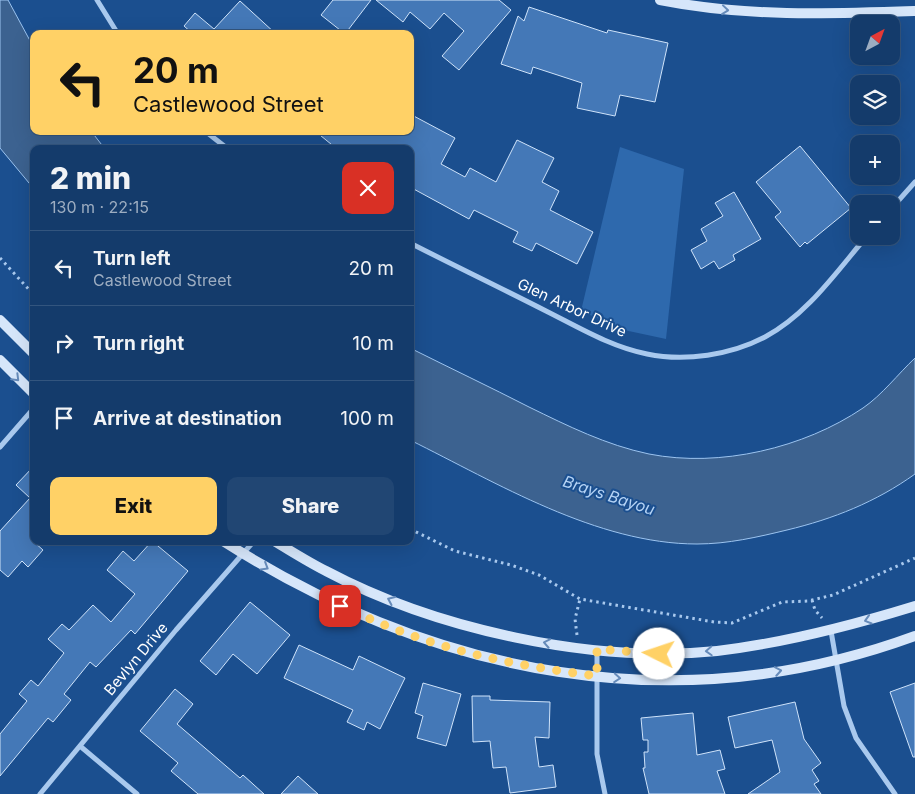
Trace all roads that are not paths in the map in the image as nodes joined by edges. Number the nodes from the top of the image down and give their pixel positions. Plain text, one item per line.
1 (97, 0) edge
2 (660, 0) edge
3 (915, 11) edge
4 (116, 30) edge
5 (210, 135) edge
6 (223, 145) edge
7 (915, 182) edge
8 (900, 199) edge
9 (414, 245) edge
10 (859, 245) edge
11 (0, 320) edge
12 (30, 350) edge
13 (0, 360) edge
14 (30, 390) edge
15 (30, 413) edge
16 (0, 447) edge
17 (229, 545) edge
18 (251, 545) edge
19 (281, 545) edge
20 (243, 554) junction
21 (915, 606) edge
22 (831, 631) junction
23 (915, 636) edge
24 (597, 649) junction
25 (837, 661) junction
26 (597, 676) junction
27 (80, 746) junction
28 (40, 794) edge
29 (137, 794) edge
30 (605, 794) edge
31 (894, 794) edge

1 - 4 street
2 -> 3 main road
5 - 6 street
7 - 8 street
9 - 10 street, Glen Arbor Drive
11 - 12 main road
13 -> 14 main road
15 - 16 street
17 - 20 main road
18 - 20 street, Bevlyn Drive
24 -> 19 main road
20 -> 26 main road
20 - 27 street, Bevlyn Drive
21 -> 22 main road
22 -> 24 main road
22 - 25 street
23 - 25 main road
24 - 26 street
26 -> 25 main road
25 - 31 street
26 - 30 street
27 - 28 street, Bevlyn Drive
27 - 29 street

